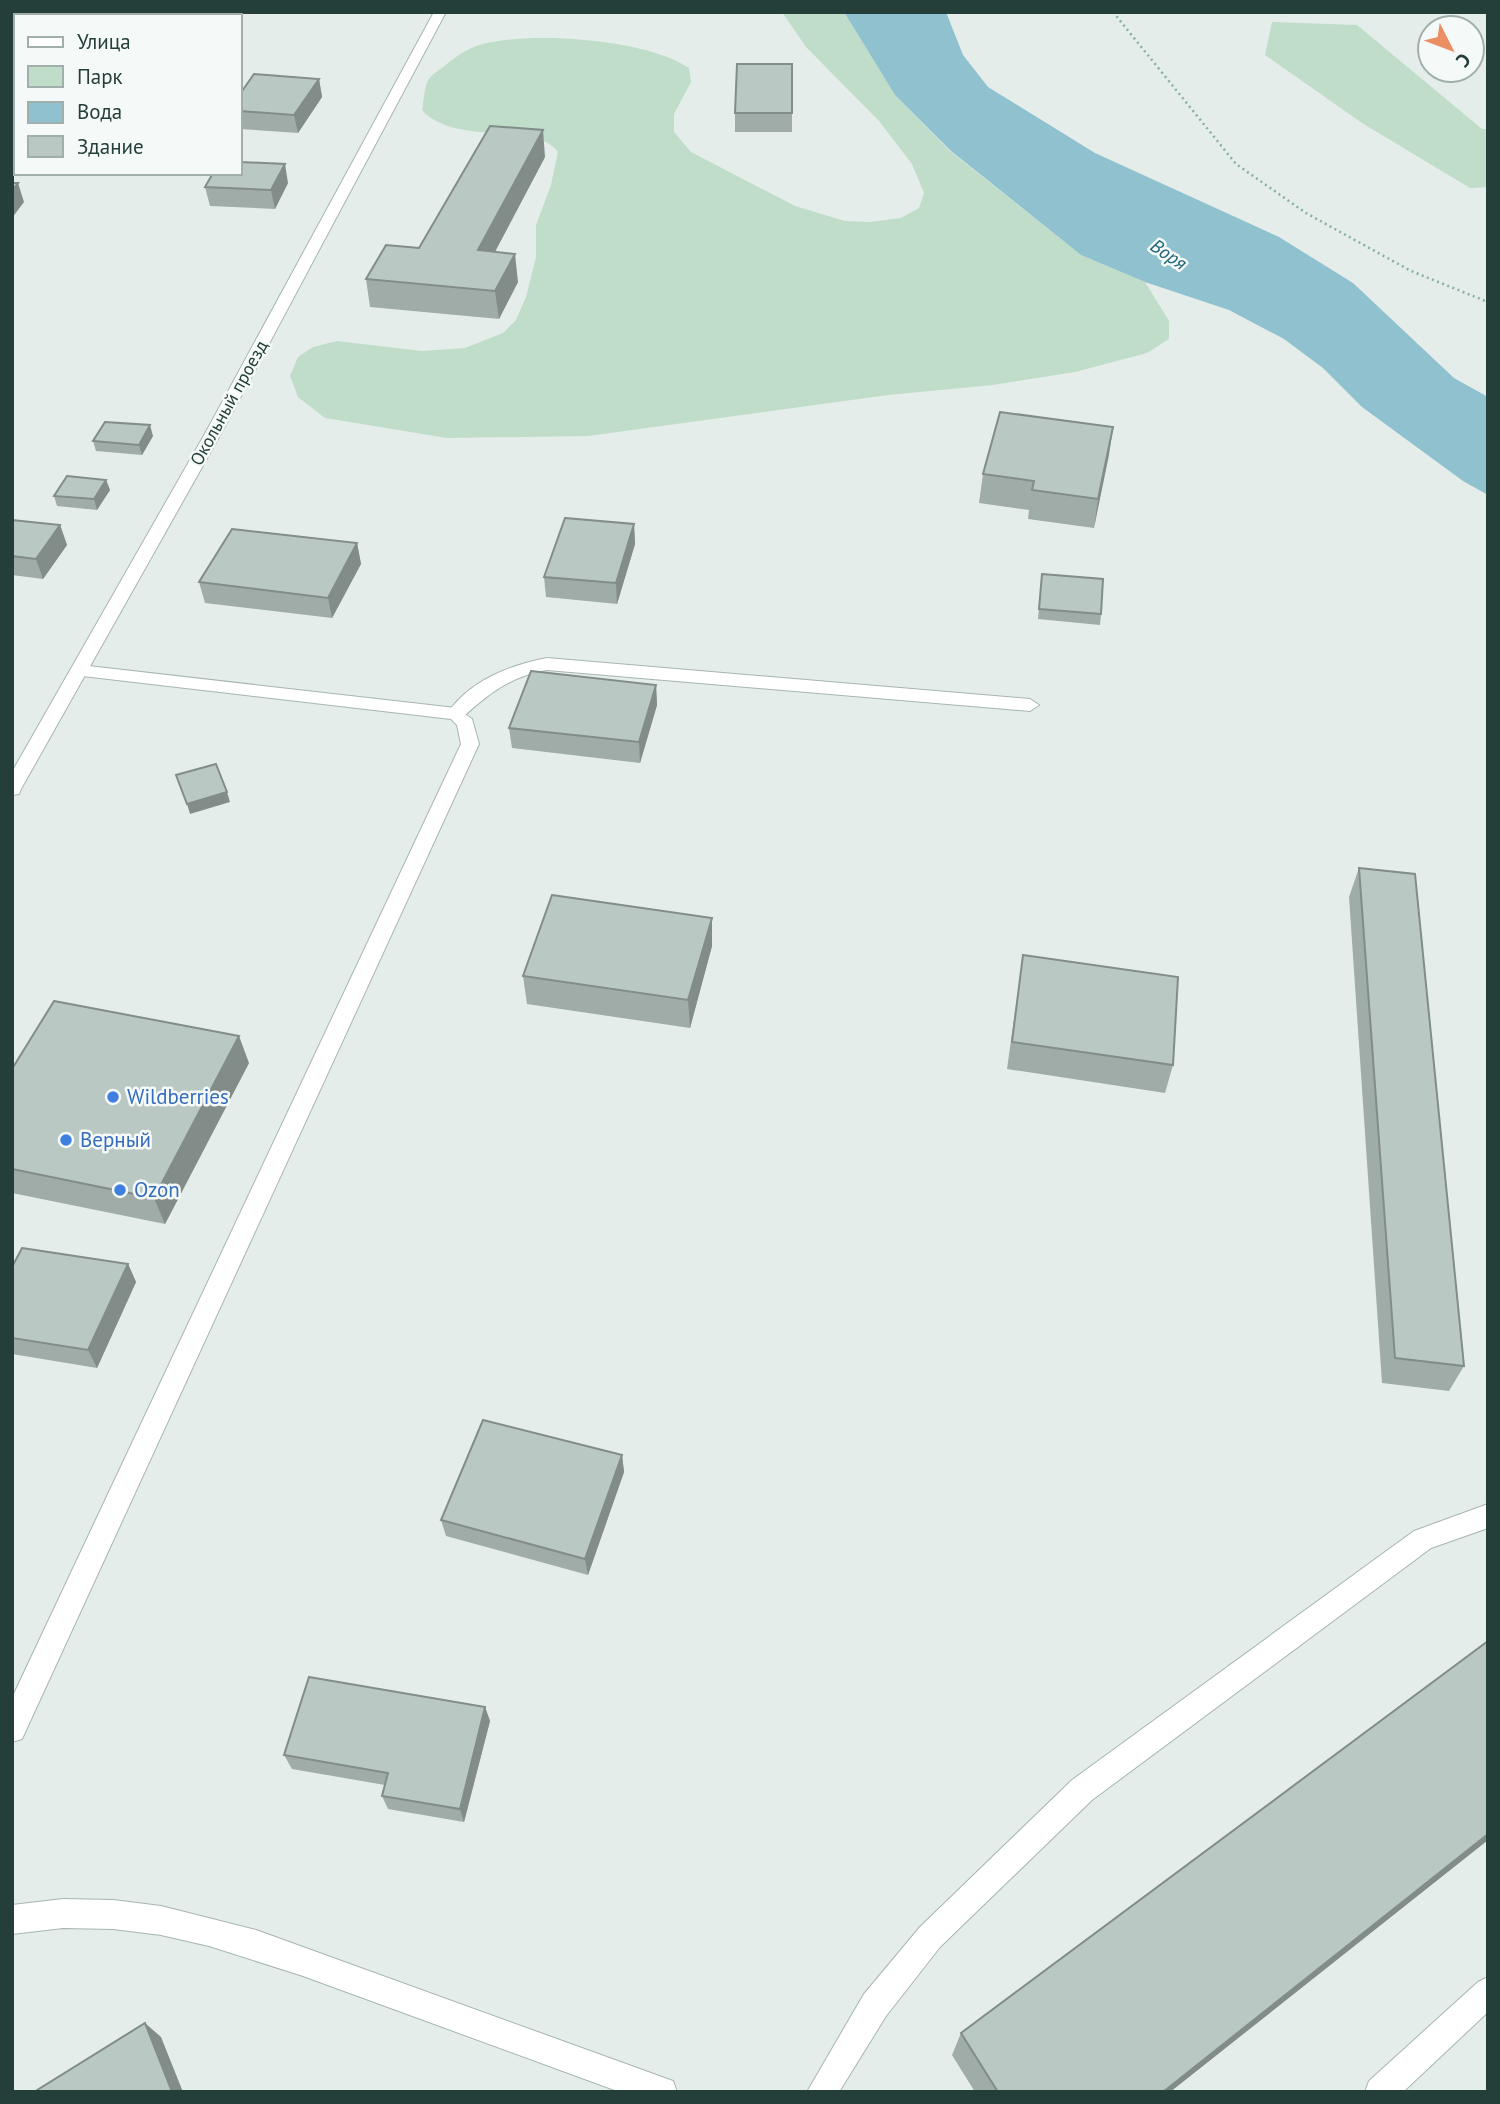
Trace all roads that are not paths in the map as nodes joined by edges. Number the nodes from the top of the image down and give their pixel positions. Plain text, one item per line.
1 (440, 12) edge
2 (80, 671) junction
3 (1030, 705) dead end
4 (457, 714) junction
5 (12, 789) edge
6 (1488, 1516) edge
7 (12, 1729) edge
8 (12, 1920) edge
9 (1488, 1992) edge
10 (662, 2092) edge
11 (822, 2092) edge
12 (1380, 2092) edge

1 - 2 street, Окольный проезд
2 - 4 street
2 - 5 street, Окольный проезд
3 - 4 street
4 - 7 street
6 - 11 street
8 - 10 street
9 - 12 street

